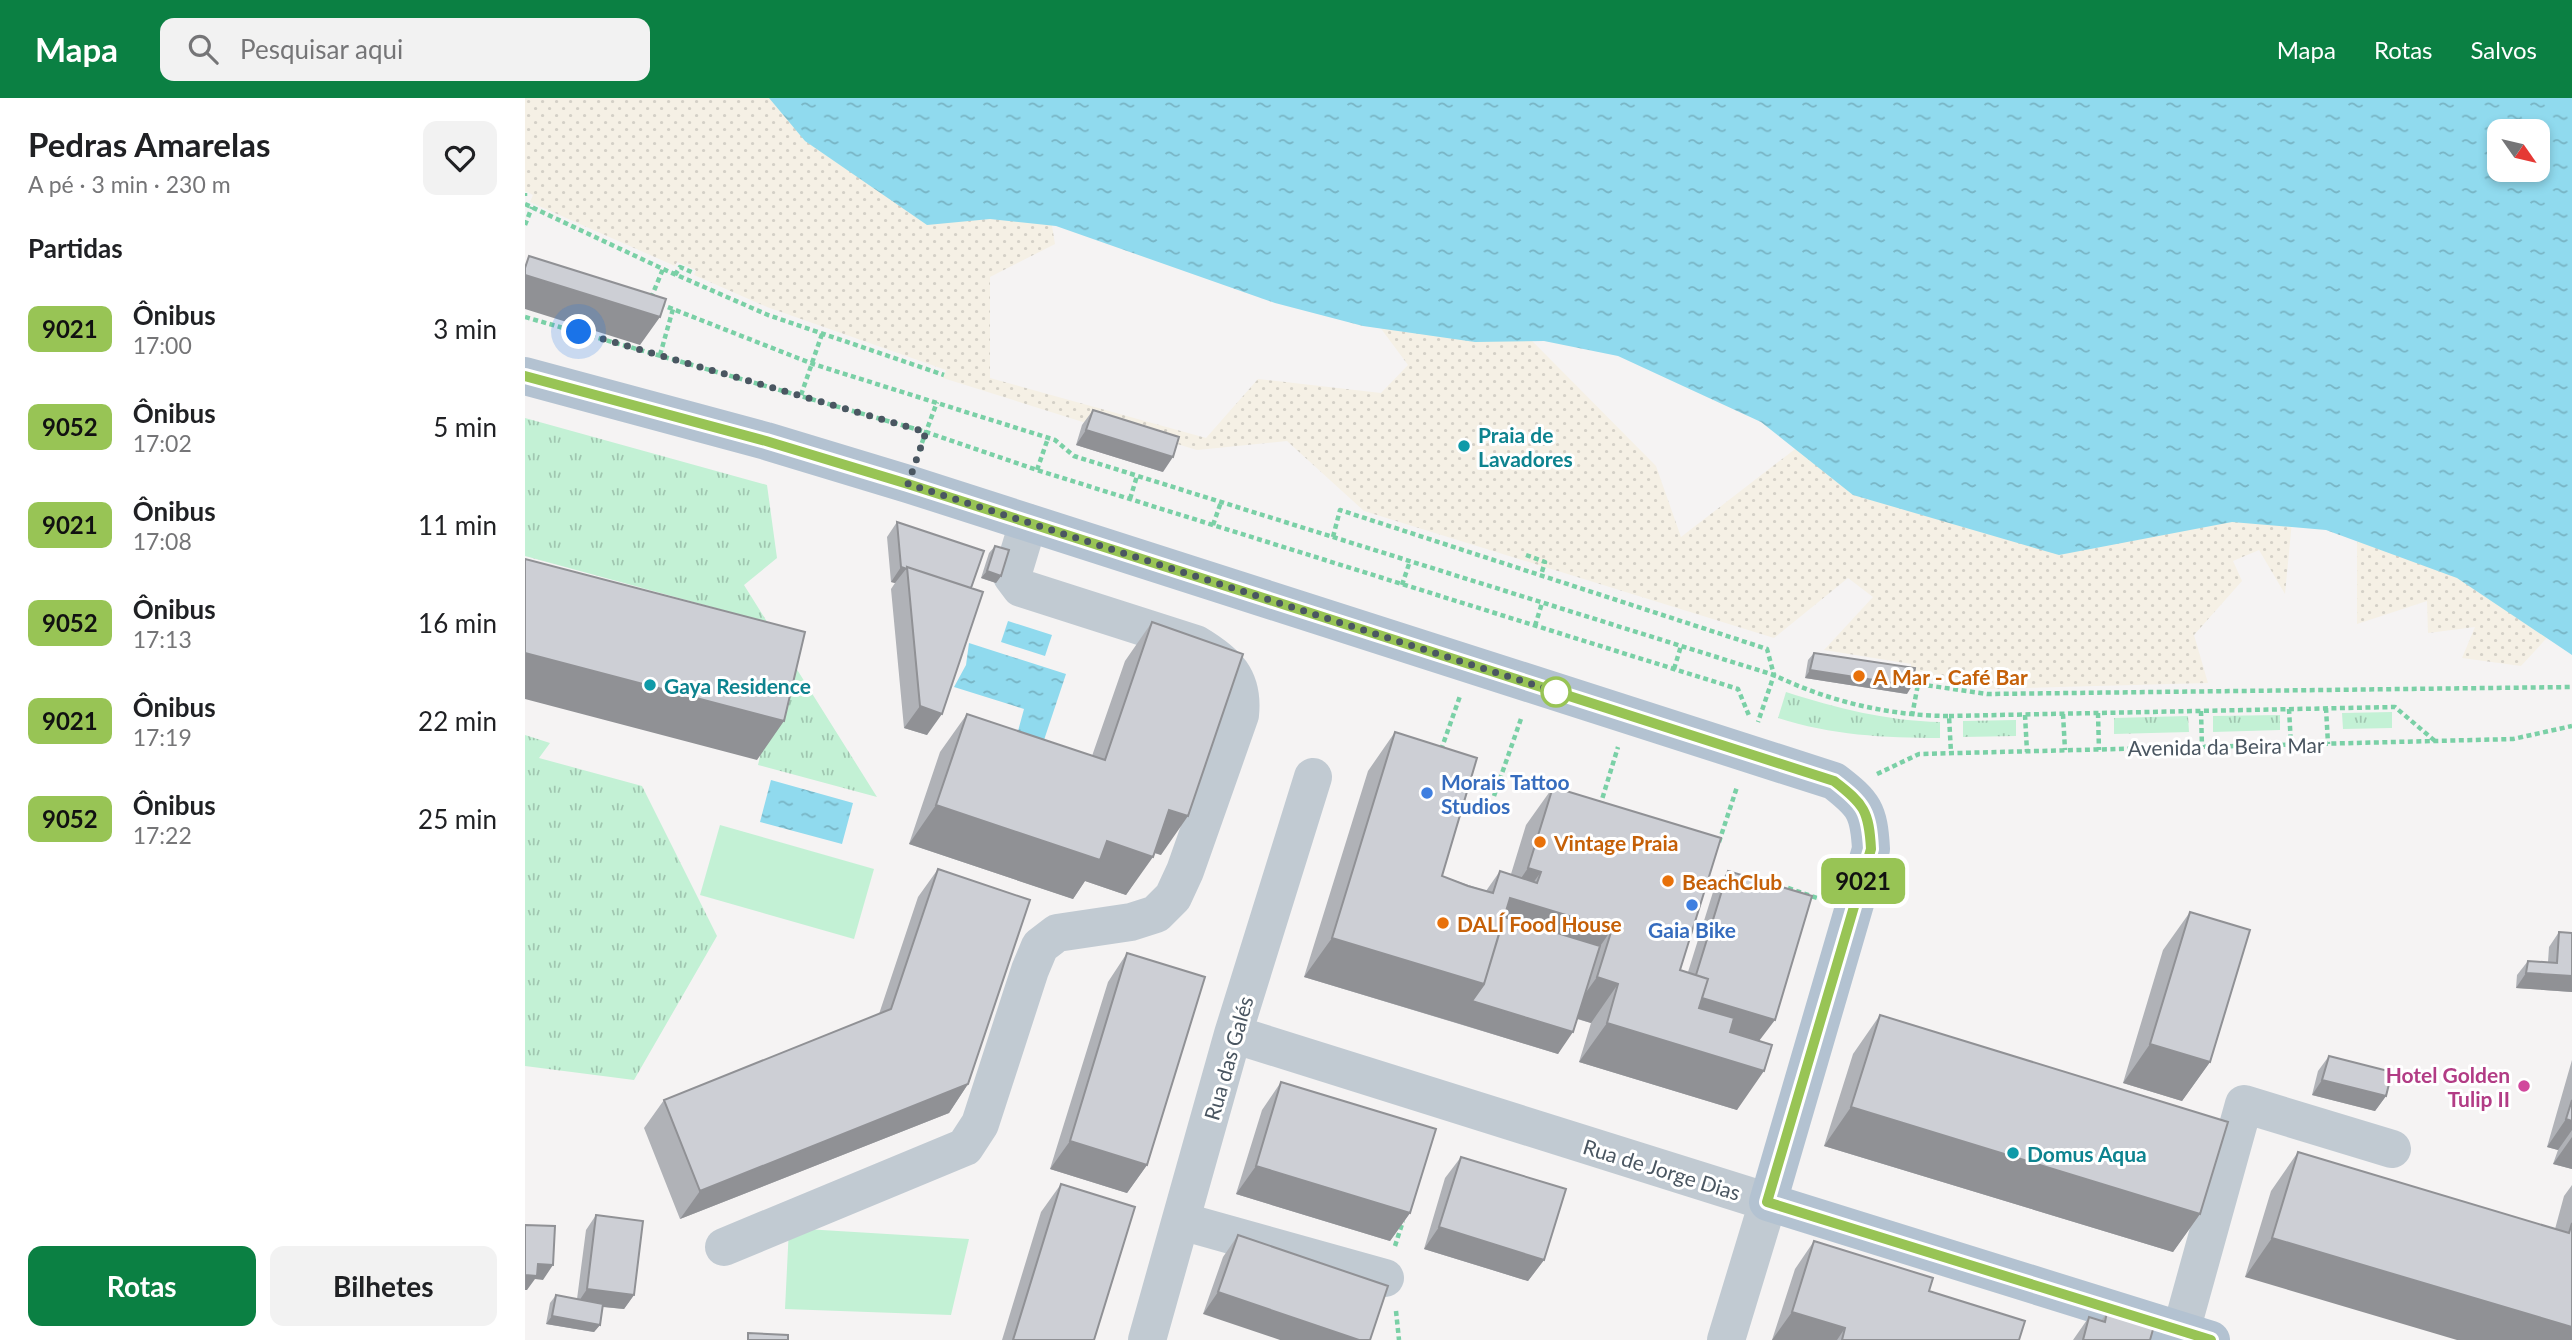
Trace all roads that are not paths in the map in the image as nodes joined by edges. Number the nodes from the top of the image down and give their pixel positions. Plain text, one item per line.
1 (525, 376) edge
2 (1028, 523) junction
3 (1313, 778) dead end
4 (1233, 1034) junction
5 (2392, 1149) dead end
6 (1767, 1202) junction
7 (1181, 1221) junction
8 (723, 1247) dead end
9 (1385, 1278) dead end
10 (2196, 1336) edge
11 (1147, 1340) edge
12 (1726, 1340) edge

1 - 2 main road
2 - 6 main road
2 - 8 street
3 - 4 street, Rua das Galés
4 - 6 street, Rua de Jorge Dias
4 - 7 street, Rua das Galés
5 - 10 street
6 - 10 main road, Rua de Jorge Dias
6 - 12 street
7 - 9 street
7 - 11 street, Rua das Galés

